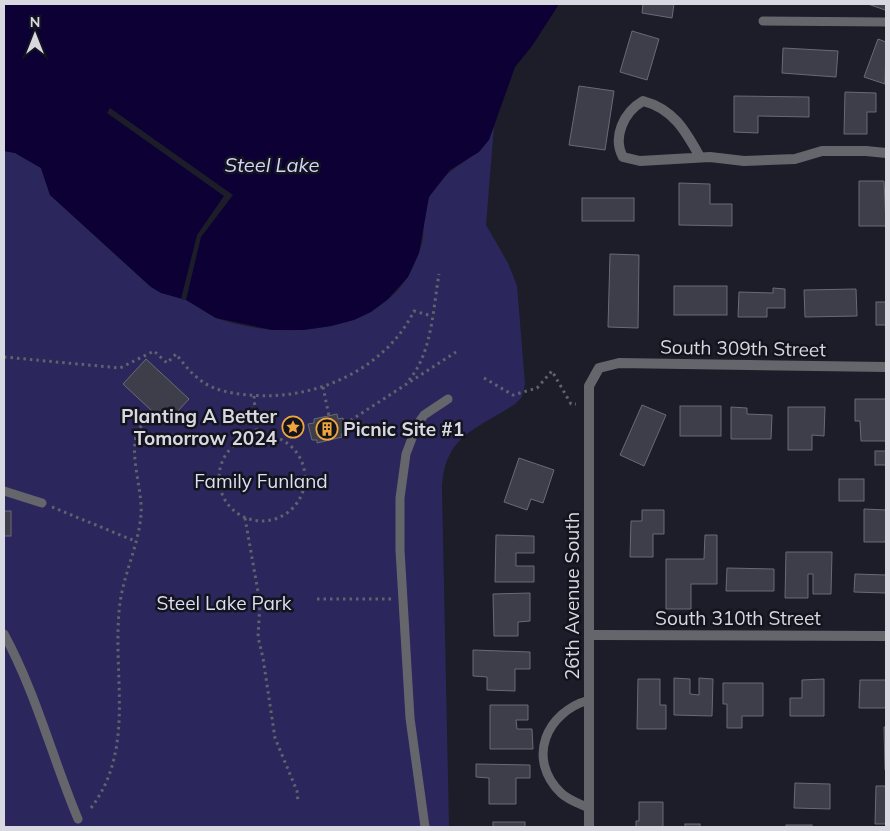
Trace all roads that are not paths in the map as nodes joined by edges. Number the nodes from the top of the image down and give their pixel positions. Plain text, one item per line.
1 (763, 21) dead end
2 (886, 22) edge
3 (886, 153) edge
4 (700, 157) junction
5 (886, 367) edge
6 (599, 368) joint
7 (448, 398) dead end
8 (4, 490) edge
9 (42, 503) road end
10 (4, 634) edge
11 (590, 635) junction
12 (886, 636) edge
13 (590, 700) junction
14 (589, 808) junction
15 (78, 819) dead end
16 (425, 827) edge
17 (589, 827) edge

1 - 2 lane
3 - 4 street
4 - 4 street
5 - 6 street, South 309th Street
6 - 11 street, 26th Avenue South
7 - 16 lane
8 - 9 lane
10 - 15 lane
11 - 12 street, South 310th Street
11 - 13 street, 26th Avenue South
13 - 14 street, 26th Avenue South
13 - 14 lane
14 - 17 street, 26th Avenue South

